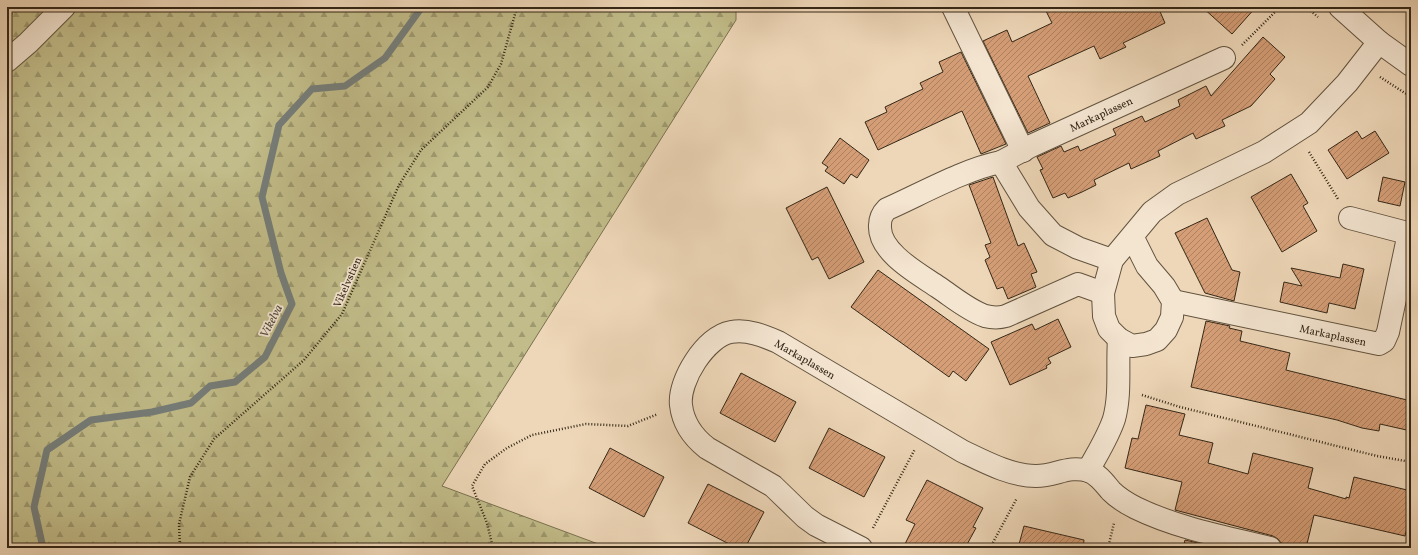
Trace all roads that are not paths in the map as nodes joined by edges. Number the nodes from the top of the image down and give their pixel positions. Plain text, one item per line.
1 (64, 7) edge
2 (953, 7) edge
3 (1340, 7) edge
4 (1379, 42) junction
5 (1224, 58) road end
6 (7, 61) edge
7 (1411, 65) edge
8 (1023, 151) junction
9 (1001, 162) junction
10 (1350, 218) road end
11 (1410, 234) edge
12 (1132, 236) junction
13 (1112, 260) junction
14 (1103, 293) junction
15 (1173, 301) junction
16 (1119, 339) junction
17 (1088, 471) junction
18 (866, 541) edge
19 (1270, 548) edge

1 - 6 street
2 - 8 street
3 - 4 street
4 - 7 street
4 - 12 street
5 - 8 street, Markaplassen
8 - 9 street, Markaplassen
9 - 13 street
9 - 14 street, Markaplassen
10 - 11 street, Markaplassen
11 - 15 street, Markaplassen
12 - 13 street
12 - 15 street
13 - 14 street
14 - 16 street
15 - 16 street
16 - 17 street
17 - 18 street, Markaplassen
17 - 19 street

